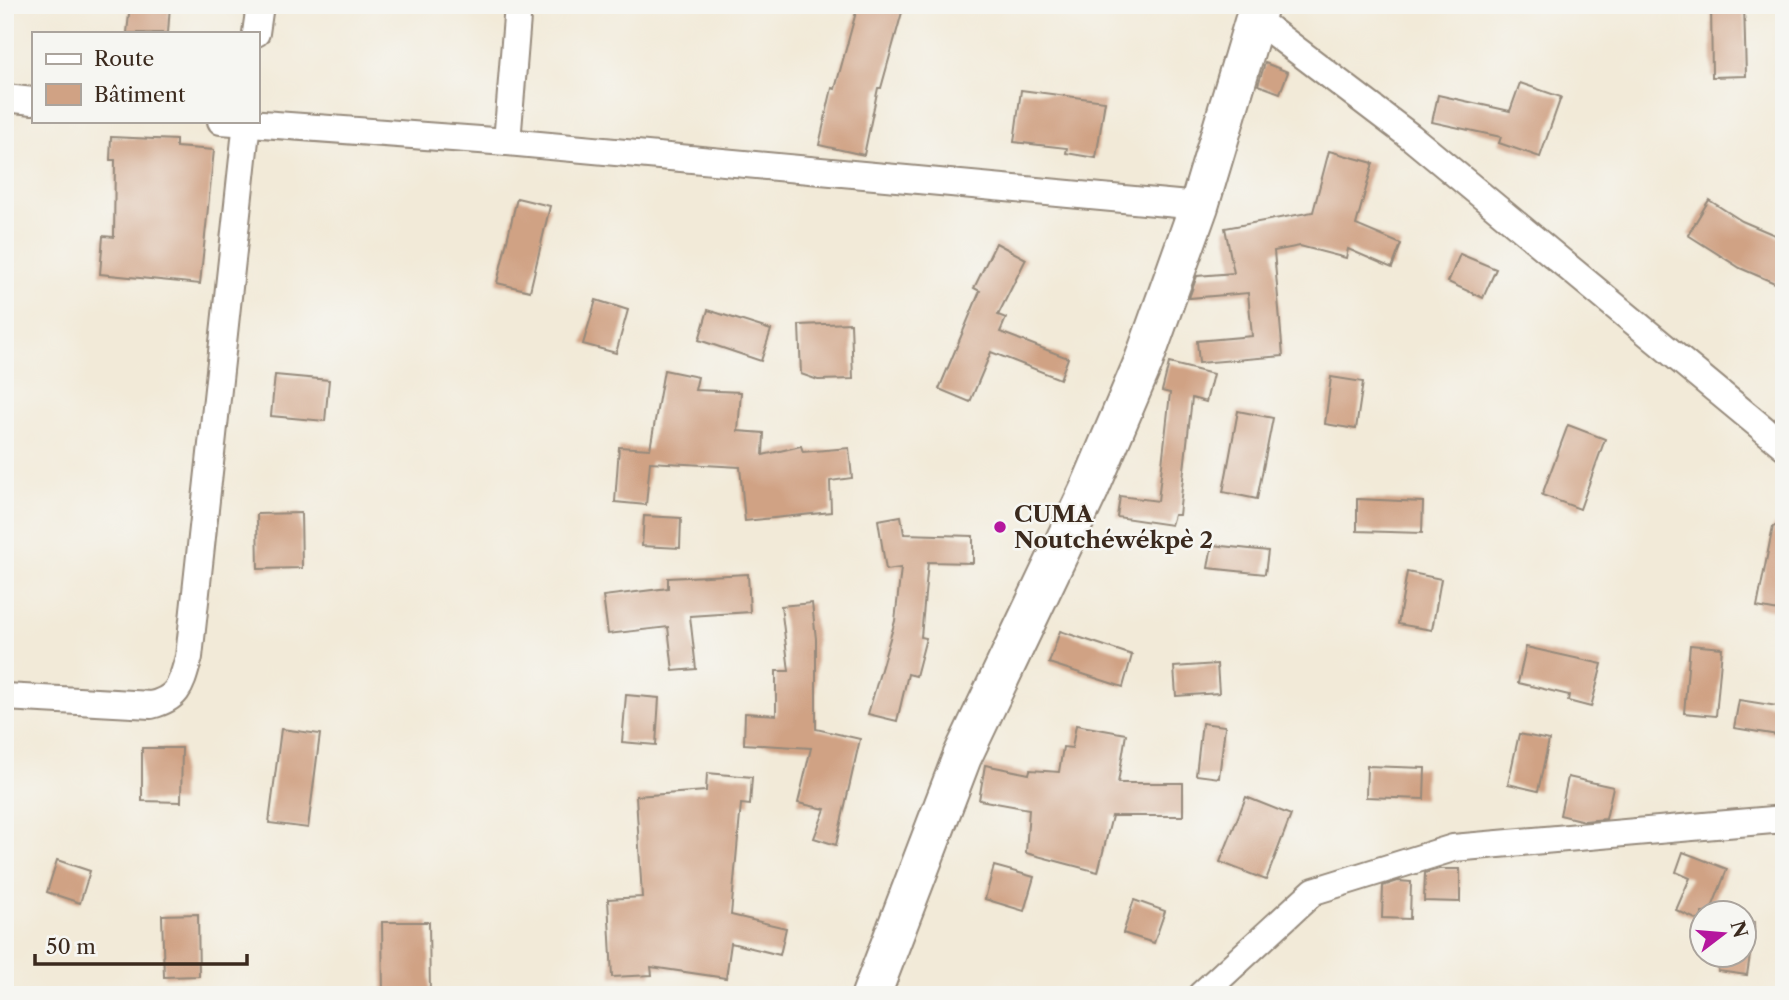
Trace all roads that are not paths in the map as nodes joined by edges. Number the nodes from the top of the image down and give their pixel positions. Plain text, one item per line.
1 (260, 5) edge
2 (518, 5) edge
3 (1258, 13) edge
4 (256, 32) edge
5 (5, 98) edge
6 (32, 101) edge
7 (238, 122) edge
8 (507, 142) junction
9 (1199, 206) junction
10 (1783, 443) edge
11 (5, 697) edge
12 (1784, 819) edge
13 (871, 995) edge
14 (1201, 995) edge

1 - 4 street
2 - 8 street
3 - 9 main road
3 - 10 street
5 - 6 street
7 - 8 street
7 - 11 street
8 - 9 street
9 - 13 main road
12 - 14 street

